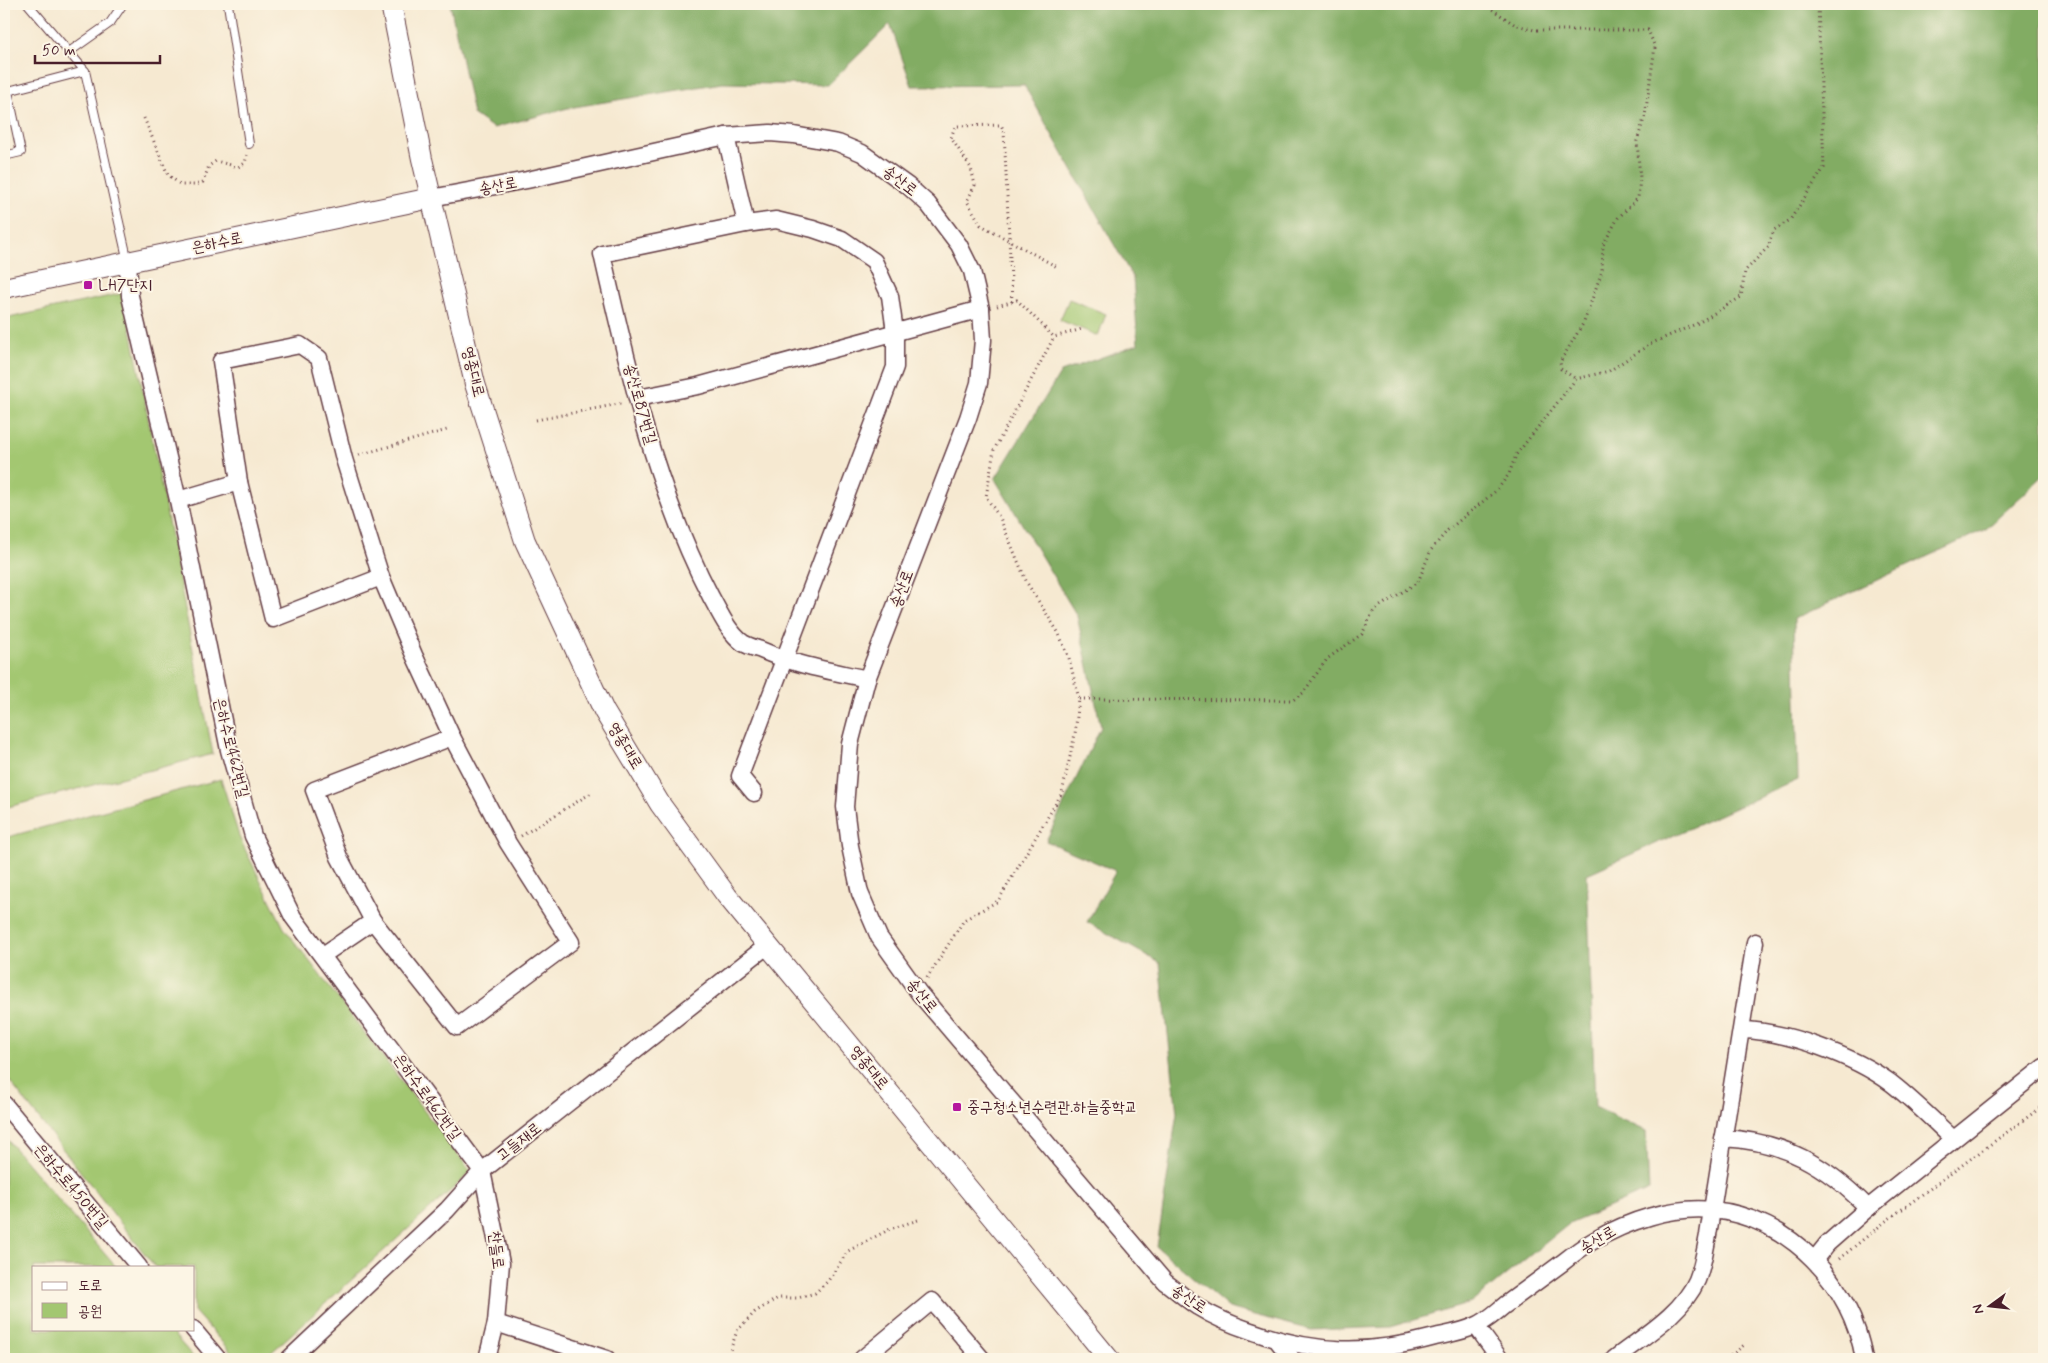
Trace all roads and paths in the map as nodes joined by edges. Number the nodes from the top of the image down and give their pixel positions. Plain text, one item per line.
1 (28, 4) edge
2 (123, 4) edge
3 (228, 4) edge
4 (391, 4) edge
5 (1484, 4) edge
6 (1818, 4) edge
7 (69, 52) junction
8 (85, 71) junction
9 (144, 118) dead end
10 (726, 136) junction
11 (250, 144) joint
12 (4, 156) edge
13 (431, 198) junction
14 (746, 224) junction
15 (1009, 240) junction
16 (128, 262) junction
17 (1058, 268) dead end
18 (4, 288) edge
19 (1012, 302) junction
20 (987, 308) junction
21 (1082, 329) dead end
22 (895, 332) junction
23 (1054, 337) junction
24 (1576, 379) junction
25 (633, 400) junction
26 (536, 420) dead end
27 (447, 430) dead end
28 (344, 460) junction
29 (239, 482) junction
30 (178, 500) junction
31 (381, 577) junction
32 (784, 660) junction
33 (867, 679) junction
34 (1078, 699) junction
35 (452, 737) junction
36 (593, 792) dead end
37 (754, 793) dead end
38 (508, 843) junction
39 (373, 921) junction
40 (1755, 942) dead end
41 (768, 945) junction
42 (323, 955) junction
43 (924, 983) dead end
44 (1742, 1030) junction
45 (2044, 1067) edge
46 (4, 1104) edge
47 (2044, 1104) edge
48 (1723, 1138) junction
49 (1953, 1139) junction
50 (482, 1171) junction
51 (1868, 1208) junction
52 (1711, 1210) junction
53 (918, 1220) dead end
54 (1839, 1258) dead end
55 (1815, 1259) junction
56 (138, 1266) edge
57 (496, 1323) junction
58 (1476, 1326) junction
59 (193, 1330) edge
60 (1277, 1340) junction
61 (1744, 1345) dead end
62 (218, 1359) edge
63 (289, 1359) edge
64 (488, 1359) edge
65 (607, 1359) edge
66 (727, 1359) edge
67 (862, 1359) edge
68 (982, 1359) edge
69 (1109, 1359) edge
70 (1292, 1359) edge
71 (1500, 1359) edge
72 (1614, 1359) edge
73 (1727, 1359) edge
74 (1864, 1359) edge

1 - 7 lane
2 - 7 lane
3 - 11 lane
4 - 13 street, 영종대로
5 - 24 path
6 - 24 path
7 - 8 lane
8 - 12 lane
8 - 16 lane
9 - 11 path
10 - 13 street, 송산로
10 - 14 street
10 - 20 street, 송산로
13 - 16 street, 은하수로
13 - 41 street, 영종대로
14 - 22 street
14 - 25 street, 송산로87번길
15 - 15 path
15 - 17 path
15 - 19 path
16 - 18 street, 은하수로
16 - 30 street, 은하수로462번길
19 - 20 path
19 - 23 path
20 - 22 street
20 - 33 street, 송산로
21 - 23 path
22 - 25 street
22 - 32 street
23 - 34 path
24 - 34 path
25 - 26 path
25 - 32 street, 송산로87번길
27 - 28 path
28 - 29 street
28 - 31 street
29 - 30 street
29 - 31 street
30 - 42 street, 은하수로462번길
31 - 35 street
32 - 33 street, 송산로87번길
32 - 37 street
33 - 60 street, 송산로
34 - 43 path
35 - 38 street
35 - 39 street
36 - 38 path
38 - 39 street
39 - 42 street
40 - 44 street
41 - 50 street, 고들재로
41 - 69 street, 영종대로
42 - 50 street, 은하수로462번길
44 - 48 street
44 - 49 street
45 - 49 street
46 - 56 street, 은하수로450번길
47 - 54 path
48 - 51 street
48 - 52 street
49 - 51 street
50 - 57 street, 찬들로
50 - 63 street, 고들재로
51 - 55 street
52 - 55 street, 송산로
52 - 58 street, 송산로
52 - 72 street
53 - 66 path
55 - 74 street, 송산로
57 - 64 street, 찬들로
57 - 65 street
58 - 60 street, 송산로
58 - 71 street
59 - 62 street
60 - 70 street
61 - 73 path
67 - 68 street

